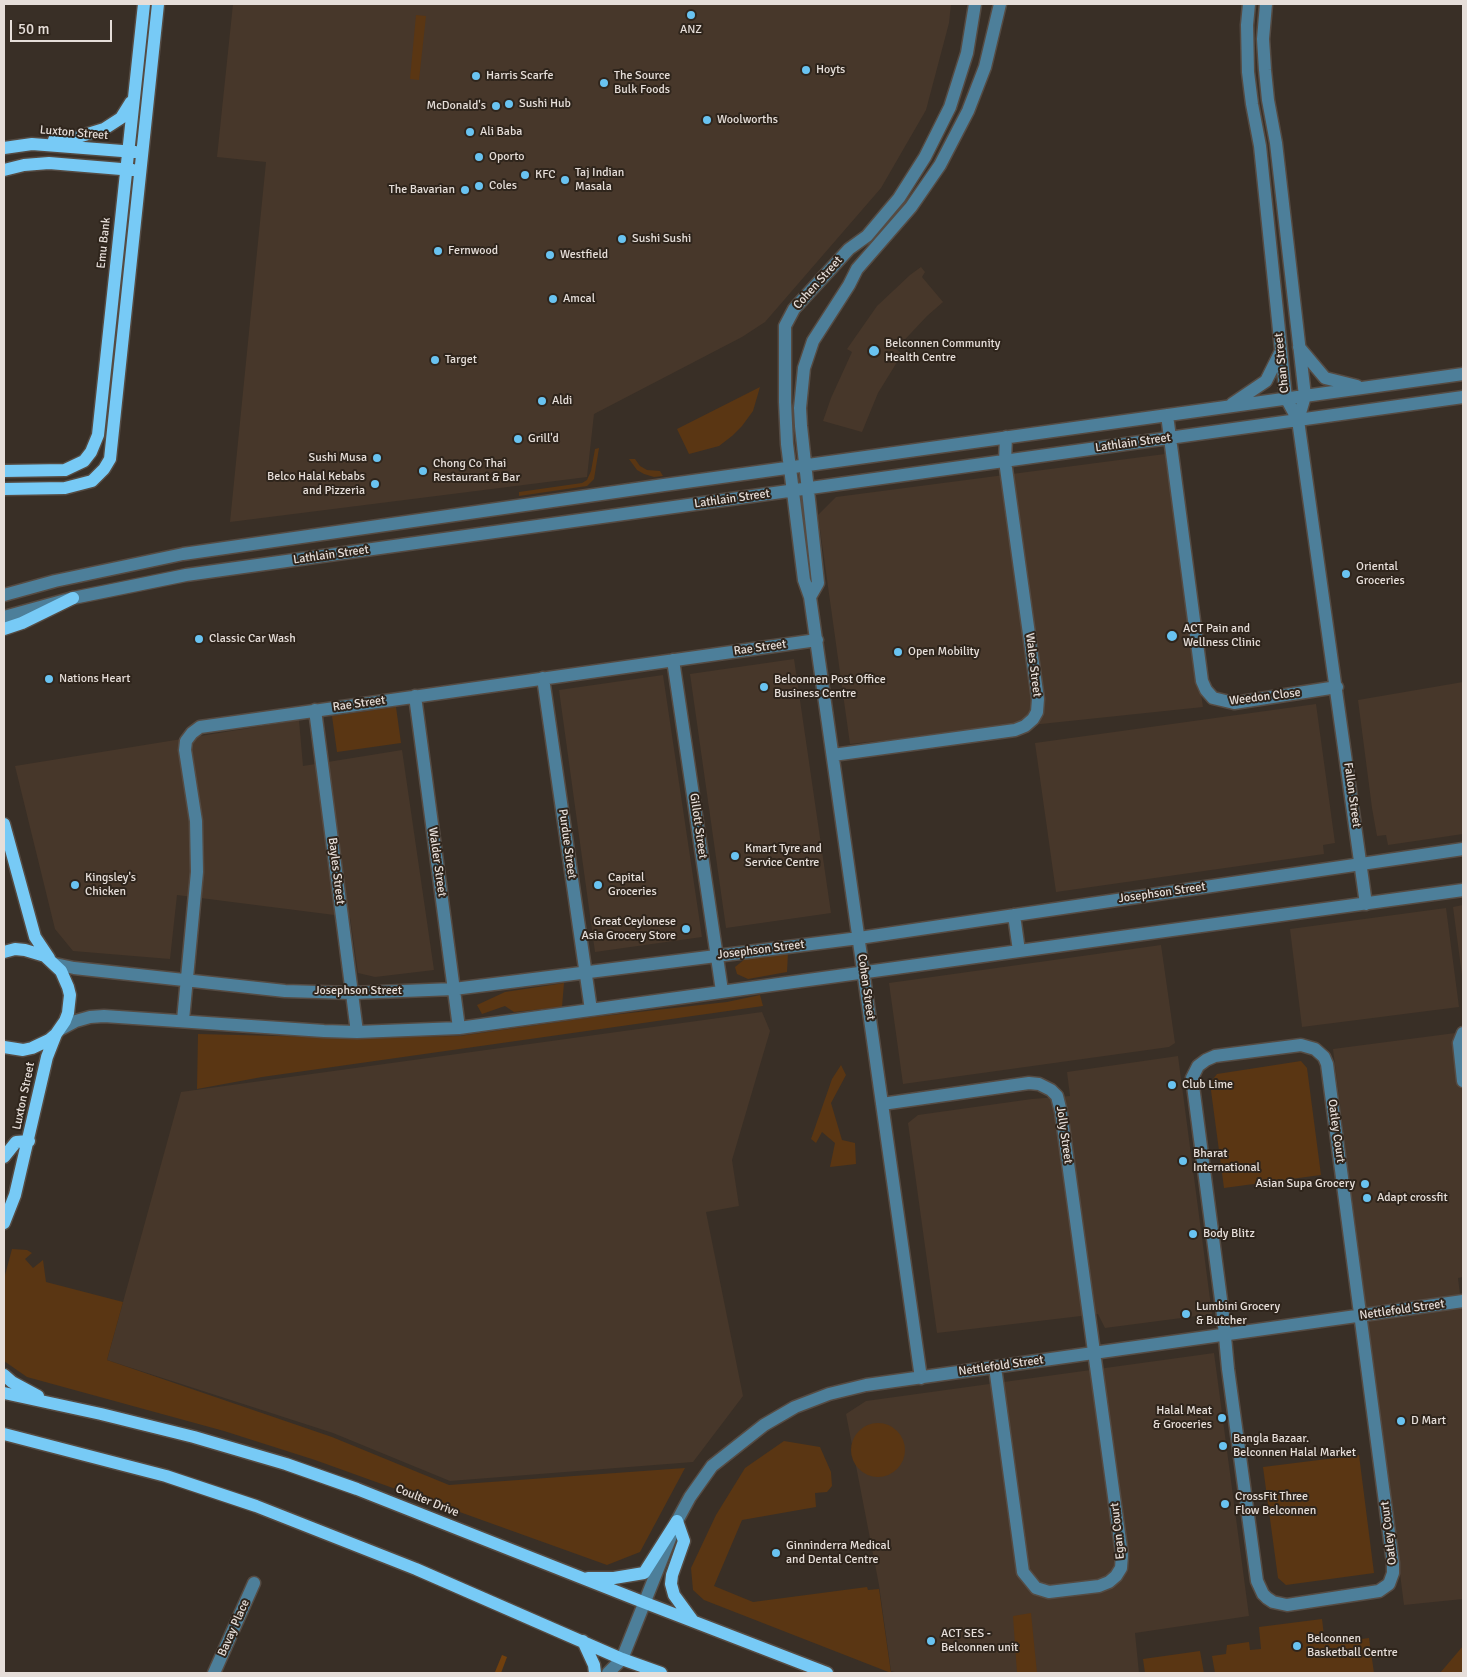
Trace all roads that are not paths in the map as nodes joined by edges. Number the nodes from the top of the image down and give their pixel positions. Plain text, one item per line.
1 (144, 4) edge
2 (158, 4) edge
3 (976, 4) edge
4 (1000, 4) edge
5 (1249, 4) edge
6 (1266, 4) edge
7 (134, 97) junction
8 (32, 144) junction
9 (4, 148) edge
10 (128, 152) junction
11 (143, 153) junction
12 (126, 169) junction
13 (4, 170) edge
14 (141, 171) junction
15 (1299, 347) junction
16 (1281, 351) junction
17 (1463, 374) edge
18 (1364, 387) junction
19 (1305, 396) junction
20 (1463, 397) edge
21 (1286, 398) junction
22 (1227, 406) junction
23 (1167, 415) junction
24 (1298, 420) junction
25 (1006, 437) junction
26 (1170, 438) junction
27 (1005, 461) junction
28 (805, 465) junction
29 (790, 468) junction
30 (4, 471) edge
31 (808, 488) junction
32 (4, 489) edge
33 (792, 490) junction
34 (4, 595) edge
35 (810, 597) junction
36 (73, 598) junction
37 (4, 618) edge
38 (4, 629) edge
39 (817, 640) junction
40 (673, 660) junction
41 (543, 678) junction
42 (1337, 688) junction
43 (415, 696) junction
44 (316, 710) junction
45 (833, 755) junction
46 (4, 824) edge
47 (1463, 850) edge
48 (1361, 864) junction
49 (1463, 890) edge
50 (1366, 904) junction
51 (1014, 915) junction
52 (858, 938) junction
53 (1019, 951) junction
54 (4, 952) edge
55 (717, 956) junction
56 (54, 963) junction
57 (586, 973) junction
58 (864, 973) junction
59 (187, 980) junction
60 (454, 990) junction
61 (722, 991) junction
62 (352, 993) junction
63 (591, 1010) junction
64 (183, 1020) junction
65 (459, 1028) junction
66 (58, 1031) junction
67 (357, 1032) junction
68 (1463, 1033) edge
69 (4, 1048) edge
70 (1463, 1081) edge
71 (882, 1104) junction
72 (28, 1141) junction
73 (4, 1157) edge
74 (4, 1223) edge
75 (1463, 1302) edge
76 (1360, 1316) junction
77 (1224, 1335) junction
78 (1094, 1353) junction
79 (995, 1367) junction
80 (4, 1375) edge
81 (921, 1378) junction
82 (4, 1393) edge
83 (50, 1402) junction
84 (4, 1434) edge
85 (4, 1441) edge
86 (71, 1450) junction
87 (677, 1521) junction
88 (583, 1578) junction
89 (254, 1583) dead end
90 (643, 1602) junction
91 (693, 1622) junction
92 (583, 1642) junction
93 (622, 1659) junction
94 (214, 1673) edge
95 (595, 1673) edge
96 (608, 1673) edge
97 (624, 1673) edge
98 (661, 1673) edge
99 (827, 1673) edge

1 - 7 main road, Emu Bank
2 - 11 main road
3 - 29 street, Cohen Street
4 - 28 street, Cohen Street
5 - 16 street, Chan Street
6 - 15 street, Chan Street
7 - 8 main road
7 - 10 main road, Emu Bank
8 - 9 main road, Luxton Street
8 - 10 main road, Luxton Street
10 - 11 main road, Luxton Street
10 - 12 main road, Emu Bank
11 - 14 main road
12 - 13 main road
12 - 14 main road
12 - 30 main road, Emu Bank
14 - 32 main road
15 - 18 street
15 - 19 street, Chan Street
16 - 21 street, Chan Street
16 - 22 street
17 - 18 street, Lathlain Street
18 - 19 street, Lathlain Street
19 - 21 street, Lathlain Street
19 - 24 street, Chan Street
20 - 24 street, Lathlain Street
21 - 22 street, Lathlain Street
21 - 24 street, Chan Street
22 - 23 street, Lathlain Street
23 - 25 street, Lathlain Street
23 - 26 street, Weedon Close
24 - 26 street, Lathlain Street
24 - 42 street
25 - 27 street, Wales Street
25 - 28 street, Lathlain Street
26 - 27 street, Lathlain Street
26 - 42 street, Weedon Close
27 - 31 street, Lathlain Street
27 - 45 street, Wales Street
28 - 29 street, Lathlain Street
28 - 31 street, Cohen Street
29 - 33 street, Cohen Street
29 - 34 street, Lathlain Street
31 - 33 street, Lathlain Street
31 - 35 street, Cohen Street
33 - 35 street, Cohen Street
33 - 36 street, Lathlain Street
35 - 39 street, Cohen Street
36 - 37 street, Lathlain Street
36 - 38 main road
39 - 40 street, Rae Street
39 - 45 street, Cohen Street
40 - 41 street, Rae Street
40 - 55 street, Gillott Street
41 - 43 street, Rae Street
41 - 57 street, Purdue Street
42 - 48 street, Fallon Street
43 - 44 street, Rae Street
43 - 60 street, Walder Street
44 - 59 street, Rae Street
44 - 62 street, Bayles Street
45 - 52 street, Cohen Street
46 - 56 main road
47 - 48 street, Josephson Street
48 - 50 street, Fallon Street
48 - 51 street, Josephson Street
49 - 50 street
50 - 53 street
51 - 52 street, Josephson Street
51 - 53 street
52 - 55 street, Josephson Street
52 - 58 street, Cohen Street
53 - 58 street
54 - 56 main road
55 - 57 street, Josephson Street
55 - 61 street, Gillott Street
56 - 59 street, Josephson Street
56 - 66 main road, Luxton Street
57 - 60 street, Josephson Street
57 - 63 street, Purdue Street
58 - 61 street
58 - 71 street, Cohen Street
59 - 62 street, Josephson Street
59 - 64 street, Rae Street
60 - 62 street, Josephson Street
60 - 65 street, Walder Street
61 - 63 street
62 - 67 street, Bayles Street
63 - 65 street
64 - 66 street
64 - 67 street
65 - 67 street
66 - 69 main road
66 - 72 main road, Luxton Street
68 - 70 street
71 - 78 street, Jolly Street
71 - 81 street, Cohen Street
72 - 73 main road
72 - 74 main road, Luxton Street
75 - 76 street, Nettlefold Street
76 - 77 street, Nettlefold Street
76 - 77 street, Oatley Court
76 - 77 street, Oatley Court
77 - 78 street, Nettlefold Street
78 - 79 street, Nettlefold Street
78 - 79 street, Egan Court
79 - 81 street, Nettlefold Street
80 - 83 main road
81 - 87 street, Nettlefold Street
82 - 83 main road, Coulter Drive
83 - 88 main road, Coulter Drive
84 - 86 main road
85 - 86 main road
86 - 92 main road
87 - 88 main road
87 - 90 street, Nettlefold Street
87 - 91 main road
88 - 90 main road, Coulter Drive
89 - 94 street, Bavay Place
90 - 91 main road, Coulter Drive
90 - 93 street, Nettlefold Street
91 - 99 main road, Coulter Drive
92 - 93 main road
92 - 95 main road
93 - 96 street
93 - 97 street
93 - 98 main road

